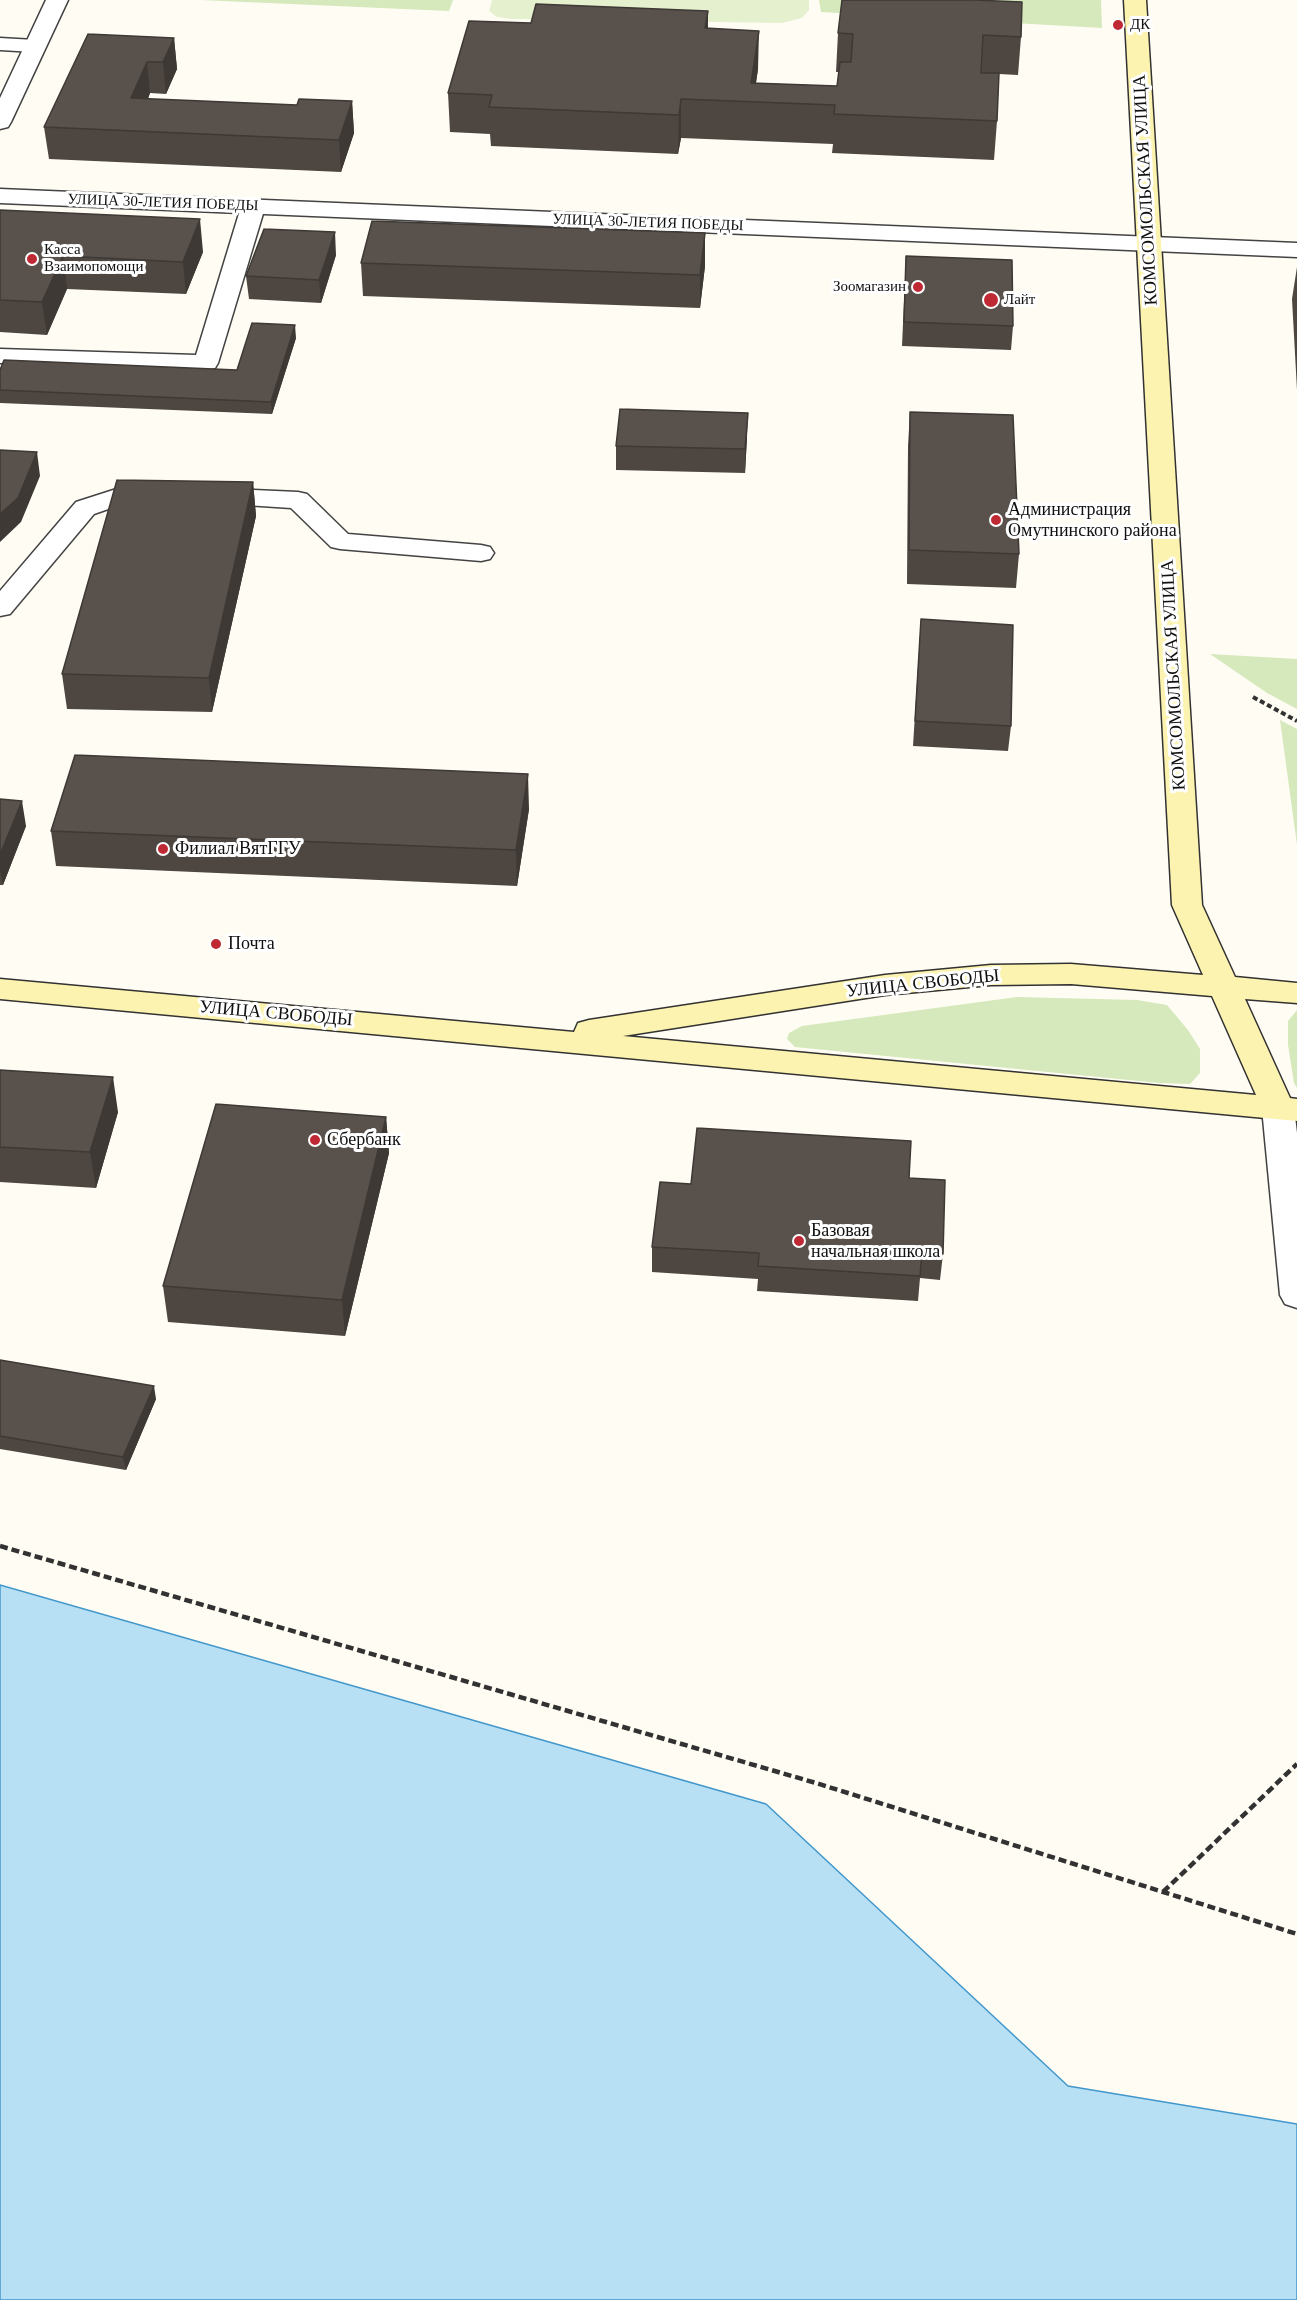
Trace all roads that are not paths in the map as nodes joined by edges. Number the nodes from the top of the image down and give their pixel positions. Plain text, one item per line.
1 (57, 0) edge
2 (1135, 0) edge
3 (0, 44) edge
4 (35, 46) junction
5 (0, 122) edge
6 (0, 196) edge
7 (253, 207) junction
8 (1149, 244) junction
9 (1297, 250) edge
10 (0, 356) edge
11 (482, 553) dead end
12 (0, 608) edge
13 (1224, 987) junction
14 (0, 989) edge
15 (1297, 993) edge
16 (552, 1039) junction
17 (1287, 1109) edge
18 (1297, 1295) edge

1 - 4 street
2 - 8 main road, КОМСОМОЛЬСКАЯ УЛИЦА
3 - 4 street
4 - 5 street
6 - 7 street, УЛИЦА 30-ЛЕТИЯ ПОБЕДЫ
7 - 8 street, УЛИЦА 30-ЛЕТИЯ ПОБЕДЫ
7 - 10 street
8 - 9 street, УЛИЦА 30-ЛЕТИЯ ПОБЕДЫ
8 - 13 main road, КОМСОМОЛЬСКАЯ УЛИЦА
11 - 12 street
13 - 15 main road, УЛИЦА СВОБОДЫ
13 - 16 main road, УЛИЦА СВОБОДЫ
13 - 17 main road, КОМСОМОЛЬСКАЯ УЛИЦА
14 - 16 main road, УЛИЦА СВОБОДЫ
16 - 17 main road, УЛИЦА СВОБОДЫ
17 - 18 street, КОМСОМОЛЬСКАЯ УЛИЦА

